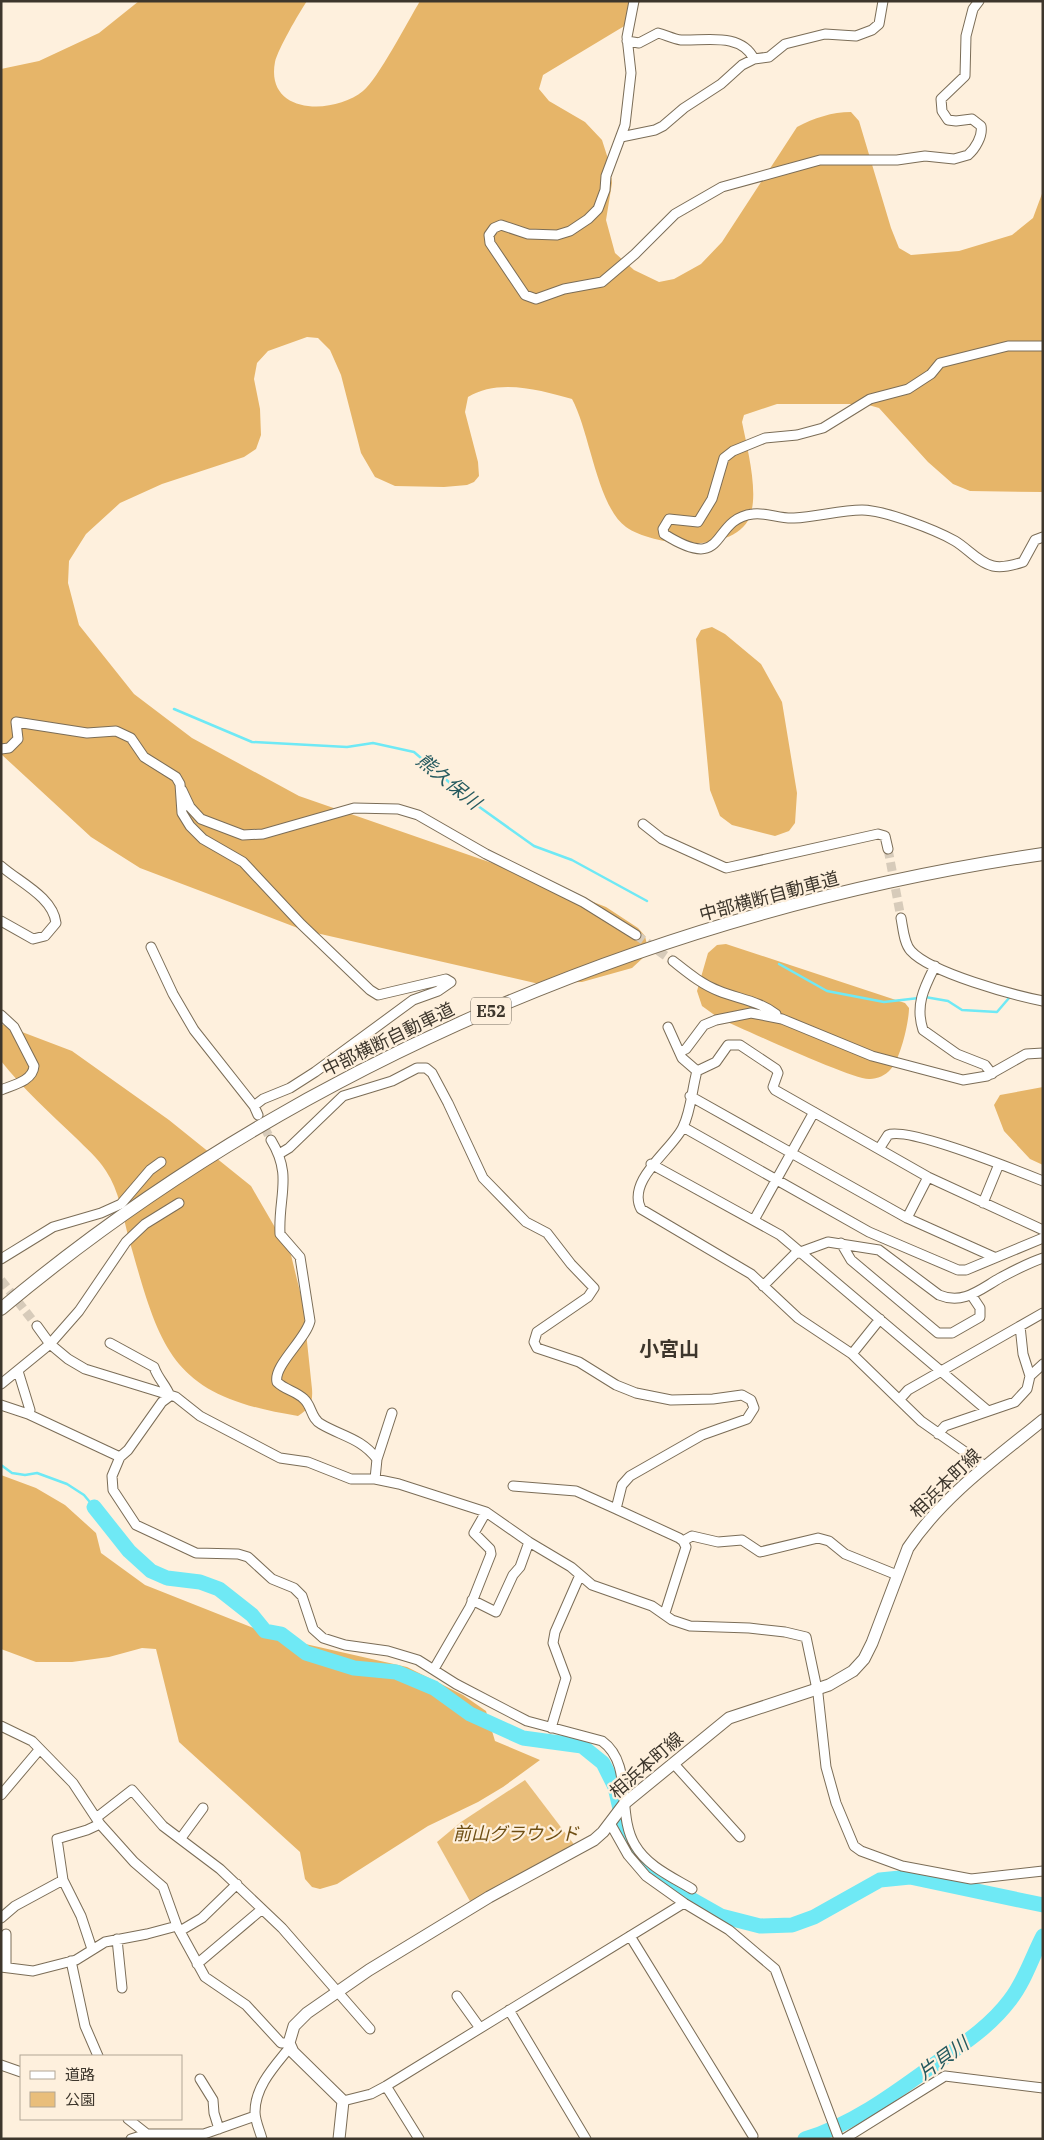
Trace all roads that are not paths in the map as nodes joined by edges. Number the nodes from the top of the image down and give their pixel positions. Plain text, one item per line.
1 (634, 1) edge
2 (883, 1) edge
3 (979, 1) edge
4 (627, 41) junction
5 (754, 59) junction
6 (621, 137) junction
7 (1043, 346) edge
8 (1043, 537) edge
9 (1, 750) edge
10 (180, 784) junction
11 (643, 824) dead end
12 (888, 849) tunnel mouth
13 (1043, 854) edge
14 (1, 866) edge
15 (901, 918) tunnel mouth
16 (1, 921) edge
17 (636, 935) tunnel mouth
18 (151, 946) dead end
19 (673, 961) tunnel mouth
20 (935, 966) junction
21 (1043, 1001) edge
22 (1, 1015) edge
23 (782, 1019) junction
24 (668, 1027) dead end
25 (681, 1051) junction
26 (1043, 1052) edge
27 (697, 1071) junction
28 (992, 1074) junction
29 (1, 1090) edge
30 (690, 1096) junction
31 (254, 1106) junction
32 (814, 1112) junction
33 (258, 1116) tunnel mouth
34 (684, 1127) junction
35 (271, 1140) tunnel mouth
36 (879, 1149) junction
37 (279, 1154) junction
38 (792, 1154) junction
39 (161, 1162) dead end
40 (651, 1164) junction
41 (999, 1164) junction
42 (928, 1178) junction
43 (777, 1179) junction
44 (1043, 1181) edge
45 (179, 1203) dead end
46 (983, 1203) junction
47 (907, 1218) junction
48 (754, 1220) junction
49 (1043, 1230) edge
50 (1043, 1238) edge
51 (842, 1243) junction
52 (801, 1252) junction
53 (994, 1257) junction
54 (1043, 1258) edge
55 (1, 1259) edge
56 (763, 1286) junction
57 (972, 1296) junction
58 (1, 1309) edge
59 (1043, 1313) edge
60 (880, 1319) junction
61 (37, 1326) tunnel mouth
62 (1020, 1326) junction
63 (110, 1343) dead end
64 (50, 1344) junction
65 (852, 1354) junction
66 (1043, 1364) edge
67 (18, 1371) junction
68 (942, 1371) junction
69 (1030, 1376) junction
70 (1, 1384) edge
71 (170, 1396) junction
72 (900, 1399) junction
73 (1, 1405) edge
74 (988, 1411) junction
75 (392, 1412) dead end
76 (28, 1414) junction
77 (1043, 1420) edge
78 (938, 1434) junction
79 (120, 1456) junction
80 (377, 1460) junction
81 (985, 1466) junction
82 (375, 1479) junction
83 (513, 1486) dead end
84 (616, 1509) junction
85 (486, 1512) junction
86 (683, 1541) junction
87 (529, 1542) junction
88 (580, 1575) junction
89 (897, 1575) junction
90 (472, 1600) junction
91 (666, 1613) junction
92 (434, 1669) junction
93 (817, 1688) junction
94 (1, 1726) edge
95 (551, 1728) junction
96 (39, 1750) junction
97 (674, 1764) junction
98 (1, 1795) edge
99 (203, 1808) dead end
100 (618, 1811) junction
101 (98, 1821) junction
102 (740, 1836) dead end
103 (181, 1838) junction
104 (1043, 1871) edge
105 (63, 1880) junction
106 (237, 1884) junction
107 (692, 1889) dead end
108 (684, 1903) junction
109 (261, 1910) junction
110 (1, 1918) edge
111 (178, 1929) junction
112 (6, 1934) dead end
113 (630, 1936) junction
114 (117, 1939) junction
115 (92, 1950) junction
116 (71, 1961) junction
117 (197, 1964) junction
118 (3, 1967) edge
119 (122, 1988) dead end
120 (337, 1992) junction
121 (456, 1996) dead end
122 (509, 2010) junction
123 (480, 2028) junction
124 (370, 2029) dead end
125 (289, 2045) junction
126 (98, 2055) edge
127 (1, 2065) edge
128 (20, 2072) edge
129 (200, 2079) dead end
130 (386, 2086) junction
131 (1043, 2088) edge
132 (343, 2101) junction
133 (255, 2116) junction
134 (129, 2120) edge
135 (219, 2129) junction
136 (147, 2134) junction
137 (753, 2136) dead end
138 (840, 2138) edge
139 (131, 2139) edge
140 (262, 2139) edge
141 (339, 2139) edge
142 (419, 2139) edge
143 (586, 2139) edge

1 - 4 street
2 - 5 street
3 - 6 street
4 - 5 street
4 - 6 street
5 - 6 street
7 - 8 street
9 - 10 street
10 - 17 street
10 - 31 street
11 - 12 street
13 - 58 highway, 中部横断自動車道 / E52
14 - 16 street
15 - 20 street
18 - 31 street
19 - 23 street
20 - 21 street
20 - 28 street
22 - 29 street
23 - 25 street
23 - 28 street
24 - 25 street
25 - 27 street
26 - 28 street
27 - 30 street
27 - 32 street
30 - 34 street
30 - 38 street
31 - 33 street
32 - 36 street
32 - 38 street
34 - 40 street
34 - 43 street
35 - 37 street
36 - 41 street
36 - 42 street
37 - 80 street
37 - 84 street
38 - 43 street
38 - 47 street
39 - 55 street
40 - 48 street
40 - 56 street
41 - 44 street
41 - 46 street
42 - 46 street
42 - 47 street
43 - 48 street
43 - 53 street
45 - 64 street
46 - 49 street
47 - 53 street
48 - 52 street
50 - 53 street
51 - 52 street
51 - 57 street
51 - 57 street
52 - 56 street
52 - 60 street
54 - 57 street
56 - 65 street
59 - 62 street
60 - 65 street
60 - 68 street
61 - 64 street
62 - 68 street
62 - 69 street
63 - 71 street
64 - 67 street
64 - 71 street
65 - 72 street
66 - 69 street
67 - 70 street
67 - 76 street
68 - 72 street
68 - 74 street
69 - 74 street
71 - 79 street
71 - 82 street
72 - 78 street
73 - 76 street
74 - 78 street
75 - 80 street
76 - 79 street
77 - 81 main road, 相浜本町線
78 - 81 street
79 - 92 street
80 - 82 street
81 - 89 main road, 相浜本町線
82 - 85 street
83 - 84 street
84 - 86 street
85 - 87 street
85 - 90 street
86 - 89 street
86 - 91 street
87 - 88 street
87 - 90 street
88 - 91 street
88 - 95 street
89 - 93 main road, 相浜本町線
90 - 92 street
91 - 93 street
92 - 95 street
93 - 97 main road, 相浜本町線
93 - 104 street
94 - 96 street
95 - 100 street
96 - 98 street
96 - 101 street
97 - 100 main road, 相浜本町線
97 - 102 street
99 - 103 street
100 - 107 street
100 - 108 street
100 - 120 main road, 相浜本町線
101 - 103 street
101 - 105 street
101 - 111 street
103 - 106 street
105 - 110 street
105 - 115 street
106 - 109 street
106 - 111 street
108 - 113 street
108 - 138 street
109 - 117 street
109 - 120 street
111 - 114 street
111 - 117 street
112 - 118 street
113 - 122 street
113 - 137 street
114 - 115 street
114 - 119 street
115 - 116 street
116 - 118 street
116 - 126 street
117 - 125 street
120 - 124 street
120 - 125 main road, 相浜本町線
121 - 123 street
122 - 123 street
122 - 143 street
123 - 130 street
125 - 132 main road
125 - 133 street
127 - 128 street
129 - 135 street
130 - 132 street
130 - 142 street
131 - 138 street
132 - 141 main road
133 - 135 street
133 - 140 street
134 - 136 street
135 - 136 street
136 - 139 street

